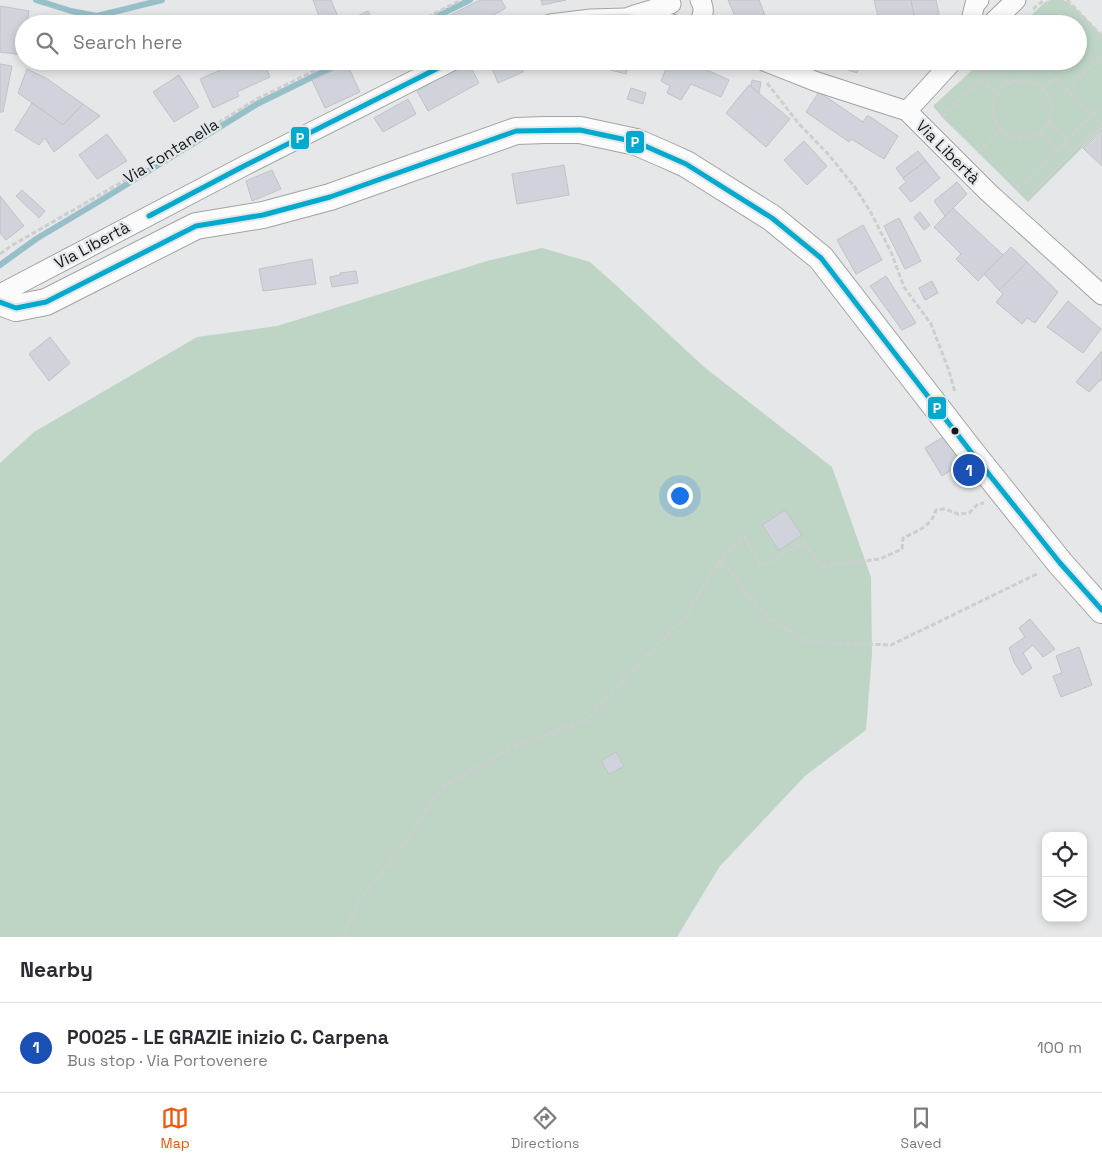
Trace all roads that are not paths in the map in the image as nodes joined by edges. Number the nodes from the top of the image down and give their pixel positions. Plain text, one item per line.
1 (979, 0) edge
2 (1016, 0) edge
3 (672, 2) edge
4 (633, 15) edge
5 (670, 15) edge
6 (972, 15) edge
7 (1000, 15) edge
8 (434, 70) edge
9 (764, 70) edge
10 (945, 70) edge
11 (907, 111) junction
12 (0, 294) edge
13 (1102, 295) edge
14 (0, 302) edge
15 (1102, 610) edge

1 - 6 street
2 - 7 street
3 - 4 street
3 - 5 street
8 - 12 street, Via Libertà
9 - 11 street, Via Libertà
10 - 11 street
11 - 13 street, Via Libertà
14 - 15 main road

